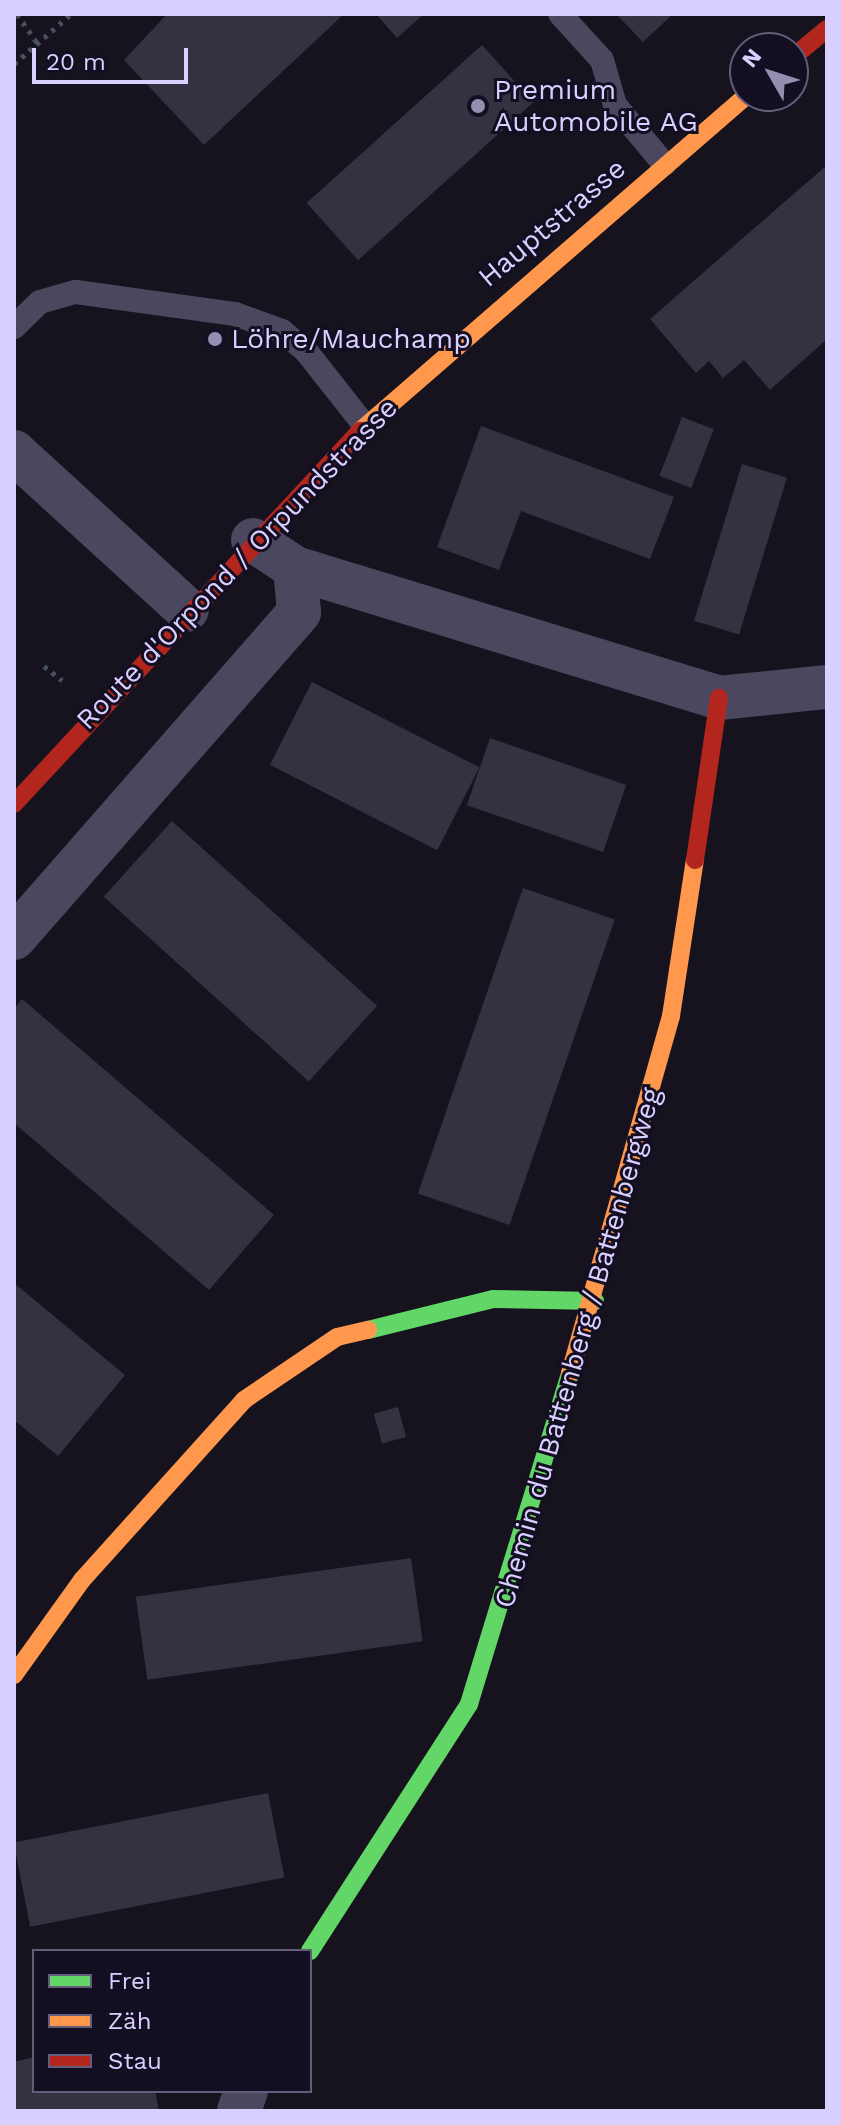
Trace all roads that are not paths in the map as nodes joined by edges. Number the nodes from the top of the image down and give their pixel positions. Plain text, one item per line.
1 (560, 14) edge
2 (827, 29) edge
3 (809, 44) edge
4 (729, 110) edge
5 (664, 164) junction
6 (14, 327) edge
7 (467, 331) joint
8 (365, 426) junction
9 (14, 452) edge
10 (253, 540) junction
11 (295, 568) junction
12 (187, 610) junction
13 (827, 687) edge
14 (719, 698) junction
15 (14, 804) edge
16 (14, 938) edge
17 (595, 1301) junction
18 (14, 1675) edge
19 (311, 1949) edge

1 - 5 lane
2 - 3 street
4 - 5 street, Hauptstrasse
5 - 7 street, Hauptstrasse
6 - 8 lane
7 - 8 street, Route d'Orpond / Orpundstrasse
8 - 10 street, Route d'Orpond / Orpundstrasse
9 - 12 street
10 - 11 street
10 - 12 street, Route d'Orpond / Orpundstrasse
11 - 14 street
11 - 16 street, Route d'Orpond / Orpundstrasse
12 - 15 street, Route d'Orpond / Orpundstrasse
13 - 14 street
14 - 17 street, Chemin du Battenberg / Battenbergweg
17 - 18 street
17 - 19 street, Chemin du Battenberg / Battenbergweg

